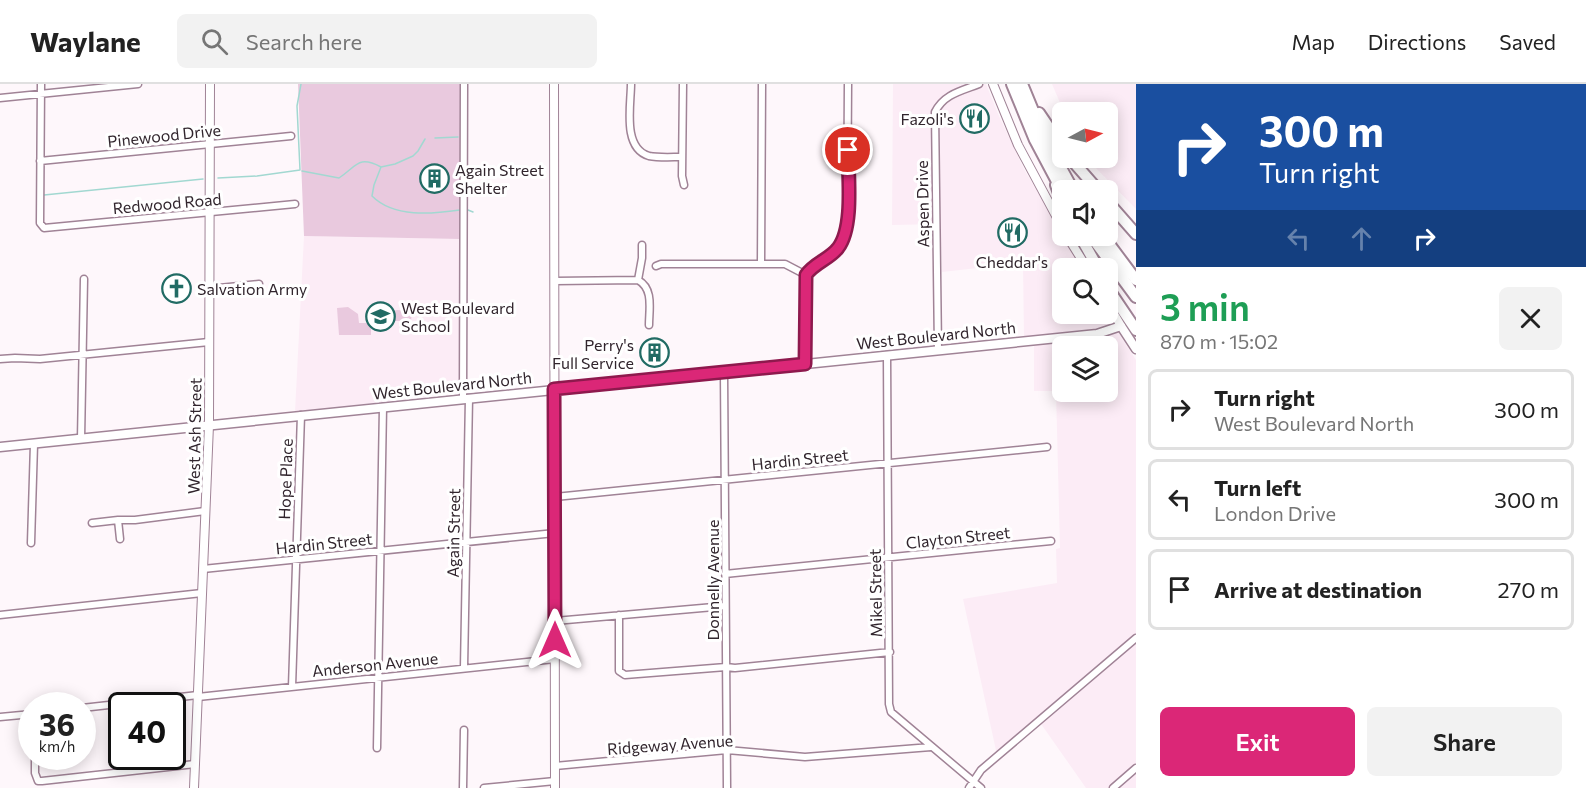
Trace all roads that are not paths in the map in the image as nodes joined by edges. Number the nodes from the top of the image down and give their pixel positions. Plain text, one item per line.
1 (40, 84) edge
2 (138, 84) edge
3 (210, 84) edge
4 (464, 84) edge
5 (554, 84) edge
6 (631, 84) edge
7 (682, 84) edge
8 (762, 84) edge
9 (848, 84) edge
10 (979, 84) edge
11 (993, 84) edge
12 (1012, 84) edge
13 (1024, 89) edge
14 (40, 94) junction
15 (0, 98) edge
16 (1052, 132) edge
17 (291, 136) dead end
18 (211, 143) junction
19 (682, 157) junction
20 (40, 161) junction
21 (1079, 168) edge
22 (1054, 178) edge
23 (1068, 180) edge
24 (1089, 180) edge
25 (684, 185) dead end
26 (296, 204) dead end
27 (1052, 208) edge
28 (209, 212) junction
29 (1118, 214) edge
30 (1136, 234) edge
31 (642, 245) dead end
32 (1098, 246) edge
33 (1110, 246) edge
34 (761, 264) junction
35 (656, 266) dead end
36 (806, 275) junction
37 (84, 279) dead end
38 (638, 280) junction
39 (1136, 280) edge
40 (555, 281) junction
41 (259, 284) dead end
42 (209, 289) junction
43 (1136, 297) edge
44 (1118, 303) edge
45 (1118, 321) edge
46 (649, 325) dead end
47 (1121, 326) junction
48 (1136, 330) edge
49 (209, 342) junction
50 (1136, 349) edge
51 (938, 350) junction
52 (82, 355) junction
53 (887, 355) junction
54 (0, 359) edge
55 (805, 364) junction
56 (724, 373) junction
57 (554, 389) junction
58 (466, 398) junction
59 (383, 406) junction
60 (301, 415) junction
61 (209, 424) junction
62 (81, 439) junction
63 (34, 444) junction
64 (0, 447) edge
65 (1047, 447) dead end
66 (888, 464) junction
67 (725, 480) junction
68 (555, 497) junction
69 (205, 511) junction
70 (118, 520) junction
71 (92, 523) dead end
72 (555, 533) junction
73 (120, 539) dead end
74 (1051, 541) dead end
75 (466, 542) junction
76 (31, 543) dead end
77 (381, 551) junction
78 (888, 558) junction
79 (296, 559) junction
80 (203, 569) junction
81 (725, 574) junction
82 (202, 593) junction
83 (725, 606) junction
84 (0, 615) edge
85 (619, 615) junction
86 (555, 621) junction
87 (1136, 638) edge
88 (890, 652) junction
89 (555, 659) junction
90 (726, 667) junction
91 (464, 668) junction
92 (379, 678) junction
93 (292, 687) junction
94 (198, 696) junction
95 (96, 707) edge
96 (18, 715) edge
97 (0, 717) edge
98 (464, 730) dead end
99 (931, 747) junction
100 (377, 748) dead end
101 (727, 750) junction
102 (195, 764) junction
103 (555, 766) junction
104 (1136, 768) edge
105 (36, 770) edge
106 (555, 784) edge
107 (971, 785) edge
108 (1116, 787) edge
109 (194, 788) edge
110 (464, 788) edge
111 (484, 788) edge
112 (727, 788) edge
113 (981, 788) edge

1 - 14 street
2 - 14 street
3 - 18 street, West Ash Street
4 - 58 street, Again Street
5 - 40 street
6 - 19 street
7 - 19 street
8 - 34 street
9 - 36 street
10 - 51 street, Aspen Drive
11 - 27 street
12 - 22 highway
13 - 16 highway
13 - 23 highway
14 - 15 street
14 - 20 street
17 - 18 street, Pinewood Drive
18 - 20 street, Pinewood Drive
18 - 28 street, West Ash Street
19 - 25 street
20 - 28 street, Redwood Road
21 - 24 highway
26 - 28 street, Redwood Road
28 - 42 street, West Ash Street
29 - 30 highway
31 - 38 street
32 - 43 highway
33 - 39 highway
34 - 35 street
34 - 36 street
36 - 55 street
37 - 52 street
38 - 40 street
38 - 46 street
40 - 57 street
41 - 42 street
42 - 49 street, West Ash Street
44 - 48 highway
45 - 47 street
47 - 50 main road
47 - 51 main road, West Boulevard North
49 - 52 street
49 - 61 street, West Ash Street
51 - 53 main road, West Boulevard North
52 - 54 street
52 - 62 street
53 - 55 main road, West Boulevard North
53 - 66 street, Mikel Street
55 - 56 main road, West Boulevard North
56 - 57 main road, West Boulevard North
56 - 67 street, Donnelly Avenue
57 - 58 main road, West Boulevard North
57 - 68 street
58 - 59 main road, West Boulevard North
58 - 75 street, Again Street
59 - 60 main road, West Boulevard North
59 - 77 street
60 - 61 main road, West Boulevard North
60 - 79 street, Hope Place
61 - 62 main road, West Boulevard North
61 - 69 street, West Ash Street
62 - 63 main road, West Boulevard North
63 - 64 main road, West Boulevard North
63 - 76 street
65 - 66 street, Hardin Street
66 - 67 street, Hardin Street
66 - 78 street, Mikel Street
67 - 68 street, Hardin Street
67 - 81 street, Donnelly Avenue
68 - 72 street
69 - 70 street
69 - 80 street, West Ash Street
70 - 71 street
70 - 73 street
72 - 75 street, Hardin Street
72 - 86 street
74 - 78 street, Clayton Street
75 - 77 street, Hardin Street
75 - 91 street, Again Street
77 - 79 street, Hardin Street
77 - 92 street
78 - 81 street, Clayton Street
78 - 88 street, Mikel Street
79 - 80 street, Hardin Street
79 - 93 street, Hope Place
80 - 82 street, West Ash Street
81 - 83 street, Donnelly Avenue
82 - 84 street
82 - 94 street, West Ash Street
83 - 85 street
83 - 90 street, Donnelly Avenue
85 - 86 street
85 - 90 street
86 - 89 street
87 - 107 street
88 - 90 street
88 - 99 street, Mikel Street
89 - 91 street, Anderson Avenue
89 - 103 street
90 - 101 street, Donnelly Avenue
91 - 92 street, Anderson Avenue
92 - 93 street, Anderson Avenue
92 - 100 street
93 - 94 street, Anderson Avenue
94 - 95 street, Anderson Avenue
94 - 102 street, West Ash Street
96 - 97 street
98 - 110 street
99 - 101 street, Ridgeway Avenue
99 - 107 street, Mikel Street
101 - 103 street, Ridgeway Avenue
101 - 112 street, Donnelly Avenue
102 - 105 street
102 - 109 street, West Ash Street
103 - 106 street
104 - 108 street
106 - 111 street
107 - 113 street, Mikel Street

